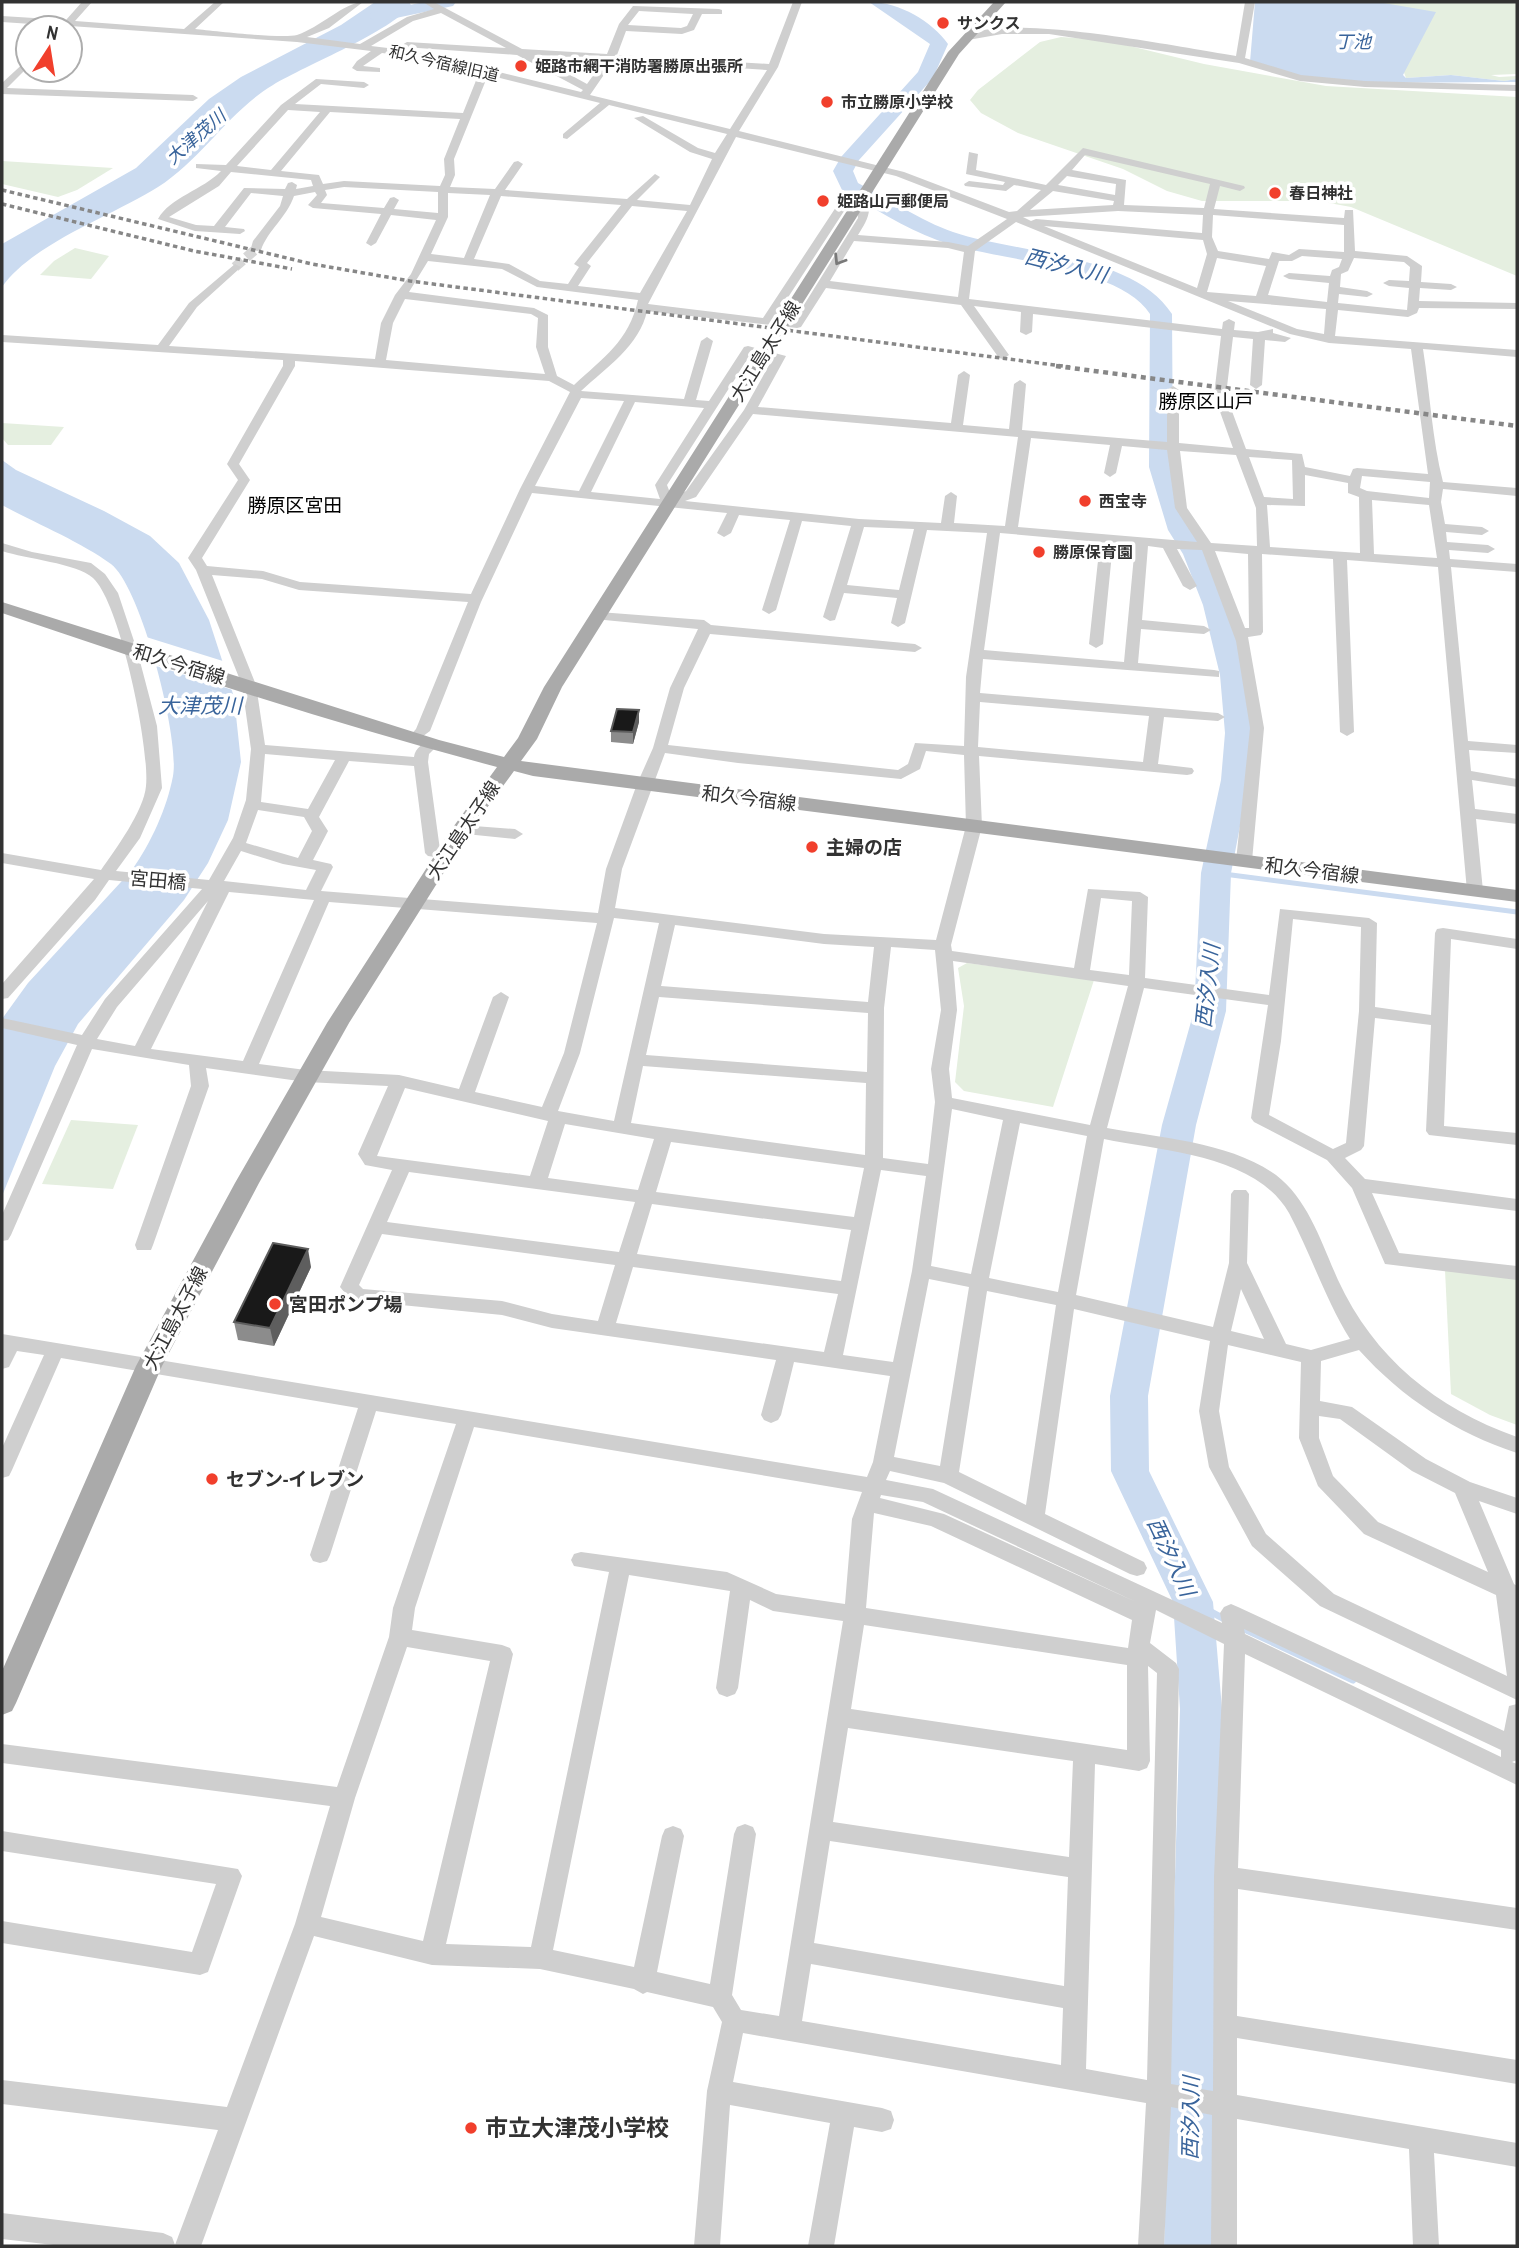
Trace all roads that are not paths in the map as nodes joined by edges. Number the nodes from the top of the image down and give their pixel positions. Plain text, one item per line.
1 (219, 2) edge
2 (359, 2) edge
3 (428, 2) edge
4 (798, 2) edge
5 (1000, 2) edge
6 (1250, 2) edge
7 (440, 10) junction
8 (699, 11) junction
9 (719, 12) dead end
10 (84, 26) edge
11 (624, 28) junction
12 (187, 31) junction
13 (968, 37) junction
14 (297, 39) junction
15 (372, 46) junction
16 (514, 51) junction
17 (611, 57) junction
18 (1240, 60) junction
19 (773, 67) junction
20 (377, 70) dead end
21 (484, 72) junction
22 (364, 85) dead end
23 (1517, 88) edge
24 (2, 89) edge
25 (585, 93) junction
26 (193, 98) dead end
27 (606, 103) junction
28 (285, 107) junction
29 (327, 110) junction
30 (637, 111) junction
31 (465, 116) junction
32 (732, 135) junction
33 (567, 136) dead end
34 (973, 154) dead end
35 (718, 157) junction
36 (518, 164) dead end
37 (200, 166) dead end
38 (228, 169) junction
39 (877, 170) junction
40 (1064, 172) junction
41 (273, 174) junction
42 (293, 175) junction
43 (655, 177) dead end
44 (1011, 181) junction
45 (1216, 182) junction
46 (969, 184) dead end
47 (1049, 188) junction
48 (1240, 188) dead end
49 (321, 190) junction
50 (443, 191) junction
51 (498, 192) junction
52 (290, 193) junction
53 (863, 193) junction
54 (394, 200) dead end
55 (628, 201) junction
56 (1118, 203) junction
57 (694, 209) junction
58 (387, 213) junction
59 (1208, 214) junction
60 (1016, 217) junction
61 (443, 218) junction
62 (844, 226) junction
63 (1115, 227) junction
64 (217, 229) junction
65 (240, 231) dead end
66 (1207, 237) junction
67 (371, 243) dead end
68 (257, 248) tunnel mouth
69 (970, 250) junction
70 (1100, 254) junction
71 (1213, 254) junction
72 (1349, 255) junction
73 (1274, 256) junction
74 (424, 257) junction
75 (468, 261) junction
76 (235, 267) tunnel mouth
77 (1289, 276) dead end
78 (818, 280) junction
79 (1389, 283) dead end
80 (1415, 284) junction
81 (1334, 285) junction
82 (572, 287) junction
83 (1451, 287) dead end
84 (1367, 293) dead end
85 (401, 295) junction
86 (1200, 295) junction
87 (963, 299) junction
88 (1259, 299) junction
89 (643, 302) junction
90 (1517, 306) edge
91 (1332, 307) junction
92 (1231, 308) junction
93 (1027, 309) junction
94 (1255, 317) junction
95 (767, 321) junction
96 (1277, 327) junction
97 (1410, 328) junction
98 (1026, 332) dead end
99 (1227, 333) junction
100 (1259, 336) junction
101 (2, 338) edge
102 (1285, 338) dead end
103 (1329, 339) junction
104 (707, 341) dead end
105 (162, 347) junction
106 (1517, 353) edge
107 (1003, 355) dead end
108 (289, 356) junction
109 (380, 363) junction
110 (964, 374) dead end
111 (552, 378) junction
112 (1020, 384) dead end
113 (1256, 384) dead end
114 (1173, 390) dead end
115 (576, 392) junction
116 (631, 399) junction
117 (689, 404) junction
118 (720, 408) junction
119 (750, 410) junction
120 (956, 428) junction
121 (1020, 433) junction
122 (1116, 442) junction
123 (1173, 447) junction
124 (1243, 454) junction
125 (1298, 470) junction
126 (1110, 473) dead end
127 (1355, 481) junction
128 (1437, 482) junction
129 (526, 489) junction
130 (1517, 492) edge
131 (583, 495) junction
132 (1365, 495) junction
133 (950, 496) dead end
134 (1258, 500) junction
135 (1435, 502) junction
136 (668, 504) junction
137 (735, 510) junction
138 (797, 517) junction
139 (859, 523) junction
140 (947, 527) junction
141 (921, 528) junction
142 (1439, 528) junction
143 (994, 529) junction
144 (1011, 531) junction
145 (1482, 531) dead end
146 (724, 533) dead end
147 (1107, 539) junction
148 (1142, 542) junction
149 (1168, 544) junction
150 (1441, 545) junction
151 (2, 547) edge
152 (1208, 547) junction
153 (1489, 549) dead end
154 (1260, 551) junction
155 (1340, 556) junction
156 (1367, 558) junction
157 (1444, 563) junction
158 (1517, 568) edge
159 (203, 570) junction
160 (1190, 586) dead end
161 (840, 589) junction
162 (904, 595) junction
163 (475, 598) junction
164 (2, 607) edge
165 (769, 610) dead end
166 (599, 616) junction
167 (830, 617) dead end
168 (898, 623) dead end
169 (1135, 624) junction
170 (705, 629) junction
171 (1204, 630) dead end
172 (1240, 633) junction
173 (1096, 644) dead end
174 (915, 648) dead end
175 (130, 650) junction
176 (976, 654) junction
177 (1131, 667) junction
178 (1213, 674) dead end
179 (249, 685) junction
180 (972, 697) junction
181 (1157, 712) junction
182 (1218, 717) dead end
183 (1347, 732) dead end
184 (424, 741) junction
185 (1460, 745) junction
186 (660, 748) junction
187 (258, 749) junction
188 (1517, 749) edge
189 (971, 752) junction
190 (344, 756) junction
191 (421, 762) junction
192 (506, 765) junction
193 (1150, 768) junction
194 (1187, 771) dead end
195 (1463, 774) junction
196 (1517, 783) edge
197 (644, 785) junction
198 (253, 804) junction
199 (1466, 813) junction
200 (312, 814) junction
201 (1517, 819) edge
202 (974, 826) junction
203 (461, 830) junction
204 (515, 834) dead end
205 (237, 845) junction
206 (445, 856) junction
207 (2, 858) edge
208 (1241, 861) junction
209 (303, 864) junction
210 (103, 875) junction
211 (219, 886) junction
212 (1475, 891) junction
213 (318, 896) junction
214 (1517, 896) edge
215 (413, 904) junction
216 (607, 916) junction
217 (668, 919) junction
218 (883, 942) junction
219 (1517, 944) edge
220 (943, 950) junction
221 (1081, 973) junction
222 (1137, 982) junction
223 (652, 991) junction
224 (2, 994) edge
225 (501, 997) dead end
226 (1276, 1001) junction
227 (876, 1008) junction
228 (1367, 1011) junction
229 (1438, 1021) junction
230 (2, 1023) edge
231 (86, 1044) junction
232 (140, 1053) junction
233 (197, 1060) junction
234 (637, 1060) junction
235 (248, 1069) junction
236 (306, 1076) junction
237 (875, 1078) junction
238 (399, 1081) junction
239 (466, 1094) junction
240 (944, 1102) junction
241 (553, 1115) junction
242 (1013, 1115) junction
243 (621, 1128) junction
244 (1097, 1132) junction
245 (664, 1135) junction
246 (1517, 1139) edge
247 (1333, 1156) junction
248 (874, 1162) junction
249 (403, 1166) junction
250 (936, 1171) junction
251 (537, 1182) junction
252 (1360, 1185) junction
253 (1241, 1194) dead end
254 (645, 1197) junction
255 (1517, 1205) edge
256 (862, 1225) junction
257 (377, 1227) junction
258 (2, 1235) edge
259 (144, 1245) dead end
260 (626, 1260) junction
261 (1238, 1263) junction
262 (920, 1271) junction
263 (1517, 1273) edge
264 (979, 1282) junction
265 (849, 1289) junction
266 (1066, 1300) junction
267 (605, 1329) junction
268 (1220, 1337) junction
269 (6, 1342) edge
270 (1363, 1342) junction
271 (1278, 1348) junction
272 (55, 1351) junction
273 (787, 1353) junction
274 (1311, 1357) junction
275 (832, 1360) junction
276 (2, 1363) edge
277 (149, 1366) junction
278 (902, 1370) junction
279 (369, 1403) junction
280 (1309, 1408) junction
281 (771, 1415) dead end
282 (467, 1420) junction
283 (1517, 1446) edge
284 (883, 1462) junction
285 (3, 1465) edge
286 (948, 1476) junction
287 (1463, 1488) junction
288 (871, 1495) junction
289 (1517, 1506) edge
290 (1034, 1516) junction
291 (320, 1555) dead end
292 (581, 1560) dead end
293 (621, 1565) junction
294 (1137, 1569) dead end
295 (741, 1586) junction
296 (1512, 1593) edge
297 (1145, 1606) junction
298 (855, 1615) junction
299 (400, 1637) junction
300 (1235, 1641) junction
301 (1138, 1652) junction
302 (1517, 1675) edge
303 (727, 1688) dead end
304 (1517, 1691) edge
305 (2, 1703) edge
306 (1517, 1713) edge
307 (839, 1717) junction
308 (1515, 1746) edge
309 (2, 1752) edge
310 (1084, 1752) junction
311 (1510, 1772) edge
312 (344, 1798) junction
313 (821, 1830) junction
314 (745, 1834) dead end
315 (673, 1836) dead end
316 (2, 1841) edge
317 (1082, 1869) junction
318 (1226, 1877) junction
319 (1517, 1919) edge
320 (307, 1924) junction
321 (2, 1932) edge
322 (802, 1952) junction
323 (432, 1954) junction
324 (540, 1958) junction
325 (643, 1983) junction
326 (720, 1997) junction
327 (1076, 1999) junction
328 (734, 2020) junction
329 (1224, 2025) junction
330 (789, 2029) junction
331 (1517, 2072) edge
332 (1073, 2080) junction
333 (719, 2091) junction
334 (2, 2092) edge
335 (1159, 2093) junction
336 (1227, 2105) junction
337 (844, 2113) junction
338 (233, 2120) junction
339 (882, 2120) dead end
340 (1421, 2138) junction
341 (1517, 2155) edge
342 (2, 2226) edge
343 (163, 2246) edge
344 (188, 2246) edge
345 (707, 2246) edge
346 (821, 2246) edge
347 (1151, 2246) edge
348 (1224, 2246) edge
349 (1426, 2246) edge

1 - 12 street
2 - 14 street
3 - 7 street
4 - 19 street
5 - 13 main road, 大江島太子線
6 - 18 street
7 - 15 street
7 - 16 street
8 - 9 street
8 - 11 street
8 - 11 street
10 - 12 street, 和久今宿線旧道
11 - 17 street
12 - 14 street, 和久今宿線旧道
13 - 18 street
13 - 39 main road, 大江島太子線
14 - 15 street, 和久今宿線旧道
15 - 16 street
15 - 20 street
15 - 21 street, 和久今宿線旧道
16 - 17 street
16 - 25 street
17 - 19 street
17 - 25 street
18 - 23 street
19 - 32 street
21 - 25 street, 和久今宿線旧道
21 - 31 street
22 - 28 street
24 - 26 street
25 - 27 street, 和久今宿線旧道
27 - 30 street, 和久今宿線旧道
27 - 33 street
28 - 29 street
28 - 38 street
29 - 31 street
29 - 41 street
30 - 32 street, 和久今宿線旧道
30 - 35 street
31 - 50 street
32 - 35 street
32 - 39 street, 和久今宿線旧道
34 - 44 street
35 - 57 street
36 - 51 street
37 - 38 street
38 - 41 street
38 - 64 street
39 - 53 main road, 大江島太子線
39 - 60 street, 和久今宿線旧道
40 - 45 street
40 - 47 street
40 - 56 street
41 - 42 street
42 - 49 street
42 - 52 street
43 - 55 street
44 - 46 street
44 - 47 street
45 - 48 street
45 - 59 street
47 - 56 street
47 - 60 street
49 - 50 street
49 - 52 street
49 - 58 street
50 - 51 street
50 - 61 street
51 - 55 street
51 - 75 street
52 - 64 street
52 - 68 street
53 - 62 main road, 大江島太子線
53 - 62 street
54 - 58 street
55 - 57 street
55 - 82 street
56 - 59 street
56 - 60 street
57 - 89 street
58 - 61 street
58 - 67 street
59 - 66 street
59 - 72 street
60 - 63 street
60 - 69 street
60 - 70 street, 和久今宿線旧道
61 - 74 street
62 - 69 street
62 - 78 main road, 大江島太子線
62 - 95 street
63 - 66 street
63 - 70 street
64 - 65 street
66 - 71 street
69 - 87 street
70 - 86 street, 和久今宿線旧道
71 - 73 street
71 - 86 street
72 - 73 street
72 - 80 street
72 - 81 street
73 - 88 street
74 - 75 street
74 - 85 street
75 - 82 street
76 - 105 street
77 - 81 street
78 - 87 street
78 - 95 street
78 - 118 main road, 大江島太子線
79 - 80 street
80 - 83 street
80 - 97 street
81 - 84 street
81 - 91 street
82 - 89 street
85 - 109 street
85 - 111 street
86 - 88 street
86 - 92 street, 和久今宿線旧道
87 - 93 street
87 - 107 street
88 - 91 street
88 - 94 street
89 - 95 street
89 - 115 street
90 - 97 street
91 - 97 street
91 - 103 street
92 - 94 street, 和久今宿線旧道
92 - 99 street
93 - 98 street
93 - 99 street
94 - 96 street, 和久今宿線旧道
96 - 100 street
96 - 103 street, 和久今宿線旧道
97 - 103 street, 和久今宿線旧道
97 - 106 street
97 - 128 street
99 - 100 street
99 - 124 street
100 - 102 street
100 - 113 street
101 - 105 street
104 - 117 street
105 - 108 street
108 - 109 street
108 - 159 street
109 - 111 street
110 - 120 street
111 - 115 street
112 - 121 street
114 - 123 street
115 - 116 street
115 - 129 street
116 - 117 street
116 - 131 street
117 - 118 street
118 - 119 street
118 - 136 main road, 大江島太子線
119 - 120 street
119 - 136 street
120 - 121 street
121 - 122 street
121 - 144 street
122 - 123 street
122 - 126 street
123 - 124 street
123 - 152 street
124 - 125 street
124 - 134 street
125 - 127 street
125 - 134 street
127 - 128 street
127 - 132 street
128 - 130 street
128 - 135 street
129 - 131 street
129 - 163 street
131 - 136 street
132 - 135 street
132 - 156 street
133 - 140 street
134 - 154 street
135 - 142 street
136 - 137 street
136 - 166 main road, 大江島太子線
137 - 138 street
137 - 146 street
138 - 139 street
138 - 165 street
139 - 141 street
139 - 161 street
140 - 141 street
140 - 143 street
141 - 162 street
142 - 145 street
142 - 150 street
143 - 144 street
143 - 176 street
144 - 147 street
147 - 148 street
147 - 173 street
148 - 149 street
148 - 169 street
149 - 152 street
149 - 160 street
150 - 153 street
150 - 157 street
151 - 175 street
152 - 154 street
152 - 172 street
154 - 155 street
154 - 172 street
155 - 156 street
155 - 183 street
156 - 157 street
157 - 158 street
157 - 185 street
159 - 163 street
159 - 179 street
161 - 162 street
161 - 167 street
162 - 168 street
163 - 184 street
164 - 175 main road, 和久今宿線
166 - 170 street
166 - 192 main road, 大江島太子線
169 - 171 street
169 - 177 street
170 - 174 street
170 - 186 street
172 - 208 street
175 - 179 main road, 和久今宿線
175 - 210 street
176 - 177 street
176 - 180 street
177 - 178 street
179 - 184 main road, 和久今宿線
179 - 187 street
180 - 181 street
180 - 189 street
181 - 182 street
181 - 193 street
184 - 191 street
184 - 192 main road, 和久今宿線
185 - 188 street
185 - 195 street
186 - 189 street
186 - 197 street
187 - 190 street
187 - 198 street
189 - 193 street
189 - 202 street
190 - 191 street
190 - 200 street
191 - 206 street
192 - 197 main road, 和久今宿線
192 - 203 main road, 大江島太子線
193 - 194 street
195 - 196 street
195 - 199 street
197 - 202 main road, 和久今宿線
197 - 216 street
198 - 200 street
198 - 205 street
199 - 201 street
199 - 212 street
200 - 209 street
202 - 208 main road, 和久今宿線
202 - 220 street
203 - 204 street
203 - 206 main road, 大江島太子線
205 - 209 street
205 - 211 street
206 - 215 main road, 大江島太子線
207 - 210 street, 宮田橋
208 - 212 main road, 和久今宿線
209 - 213 street
210 - 211 street, 宮田橋
210 - 224 street
211 - 213 street, 宮田橋
211 - 231 street
211 - 232 street
212 - 214 main road, 和久今宿線
213 - 215 street, 宮田橋
213 - 235 street
215 - 216 street, 宮田橋
215 - 236 main road, 大江島太子線
216 - 217 street, 宮田橋
216 - 241 street
217 - 218 street, 宮田橋
217 - 223 street
218 - 220 street, 宮田橋
218 - 227 street
219 - 229 street
220 - 221 street, 宮田橋
220 - 240 street
221 - 222 street, 宮田橋
221 - 222 street
222 - 226 street, 宮田橋
222 - 244 street
223 - 227 street
223 - 234 street
225 - 239 street
226 - 228 street
226 - 247 street
227 - 237 street
228 - 229 street
228 - 247 street
229 - 246 street
230 - 231 street
231 - 232 street
231 - 258 street
232 - 233 street
233 - 235 street
233 - 259 street
234 - 237 street
234 - 243 street
235 - 236 street
236 - 238 street
236 - 277 main road, 大江島太子線
237 - 248 street
238 - 239 street
238 - 249 street
239 - 241 street
240 - 242 street
240 - 250 street
241 - 243 street
241 - 251 street
242 - 244 street
242 - 264 street
243 - 245 street
244 - 266 street
244 - 270 street
245 - 248 street
245 - 254 street
247 - 252 street
248 - 250 street
248 - 256 street
249 - 251 street
249 - 257 street
250 - 262 street
251 - 254 street
252 - 255 street
252 - 263 street
253 - 261 street
254 - 256 street
254 - 260 street
256 - 265 street
257 - 260 street
257 - 267 street
260 - 265 street
260 - 267 street
261 - 268 street
261 - 271 street
262 - 264 street
262 - 278 street
264 - 266 street
264 - 286 street
265 - 275 street
266 - 268 street
266 - 290 street
267 - 273 street
268 - 271 street
268 - 304 street
269 - 272 street
269 - 276 street
270 - 274 street
270 - 283 street
271 - 274 street
272 - 277 street
272 - 285 street
273 - 275 street
273 - 281 street
274 - 280 street
275 - 278 street
277 - 279 street
277 - 305 main road, 大江島太子線
278 - 284 street
279 - 282 street
279 - 291 street
280 - 287 street
280 - 296 street
282 - 288 street
282 - 299 street
284 - 286 street
284 - 288 street
286 - 290 street
287 - 289 street
287 - 296 street
288 - 297 street
288 - 298 street
290 - 294 street
292 - 293 street
293 - 295 street
293 - 324 street
295 - 298 street
295 - 303 street
296 - 302 street
297 - 300 street
297 - 301 street
298 - 301 street
298 - 307 street
299 - 312 street
299 - 323 street
300 - 308 street
300 - 311 street
300 - 318 street
301 - 310 street
301 - 335 street
306 - 308 street
307 - 310 street
307 - 313 street
308 - 311 street
309 - 312 street
310 - 317 street
312 - 320 street
313 - 317 street
313 - 322 street
314 - 326 street
315 - 325 street
316 - 321 street
317 - 327 street
318 - 319 street
318 - 329 street
320 - 323 street
320 - 338 street
322 - 327 street
322 - 330 street
323 - 324 street
324 - 325 street
325 - 326 street
326 - 328 street
327 - 332 street
328 - 330 street
328 - 333 street
329 - 331 street
329 - 336 street
330 - 332 street
332 - 335 street
333 - 337 street
333 - 345 street
334 - 338 street
335 - 336 street
335 - 347 street
336 - 340 street
336 - 348 street
337 - 339 street
337 - 346 street
338 - 344 street
340 - 341 street
340 - 349 street
342 - 343 street

